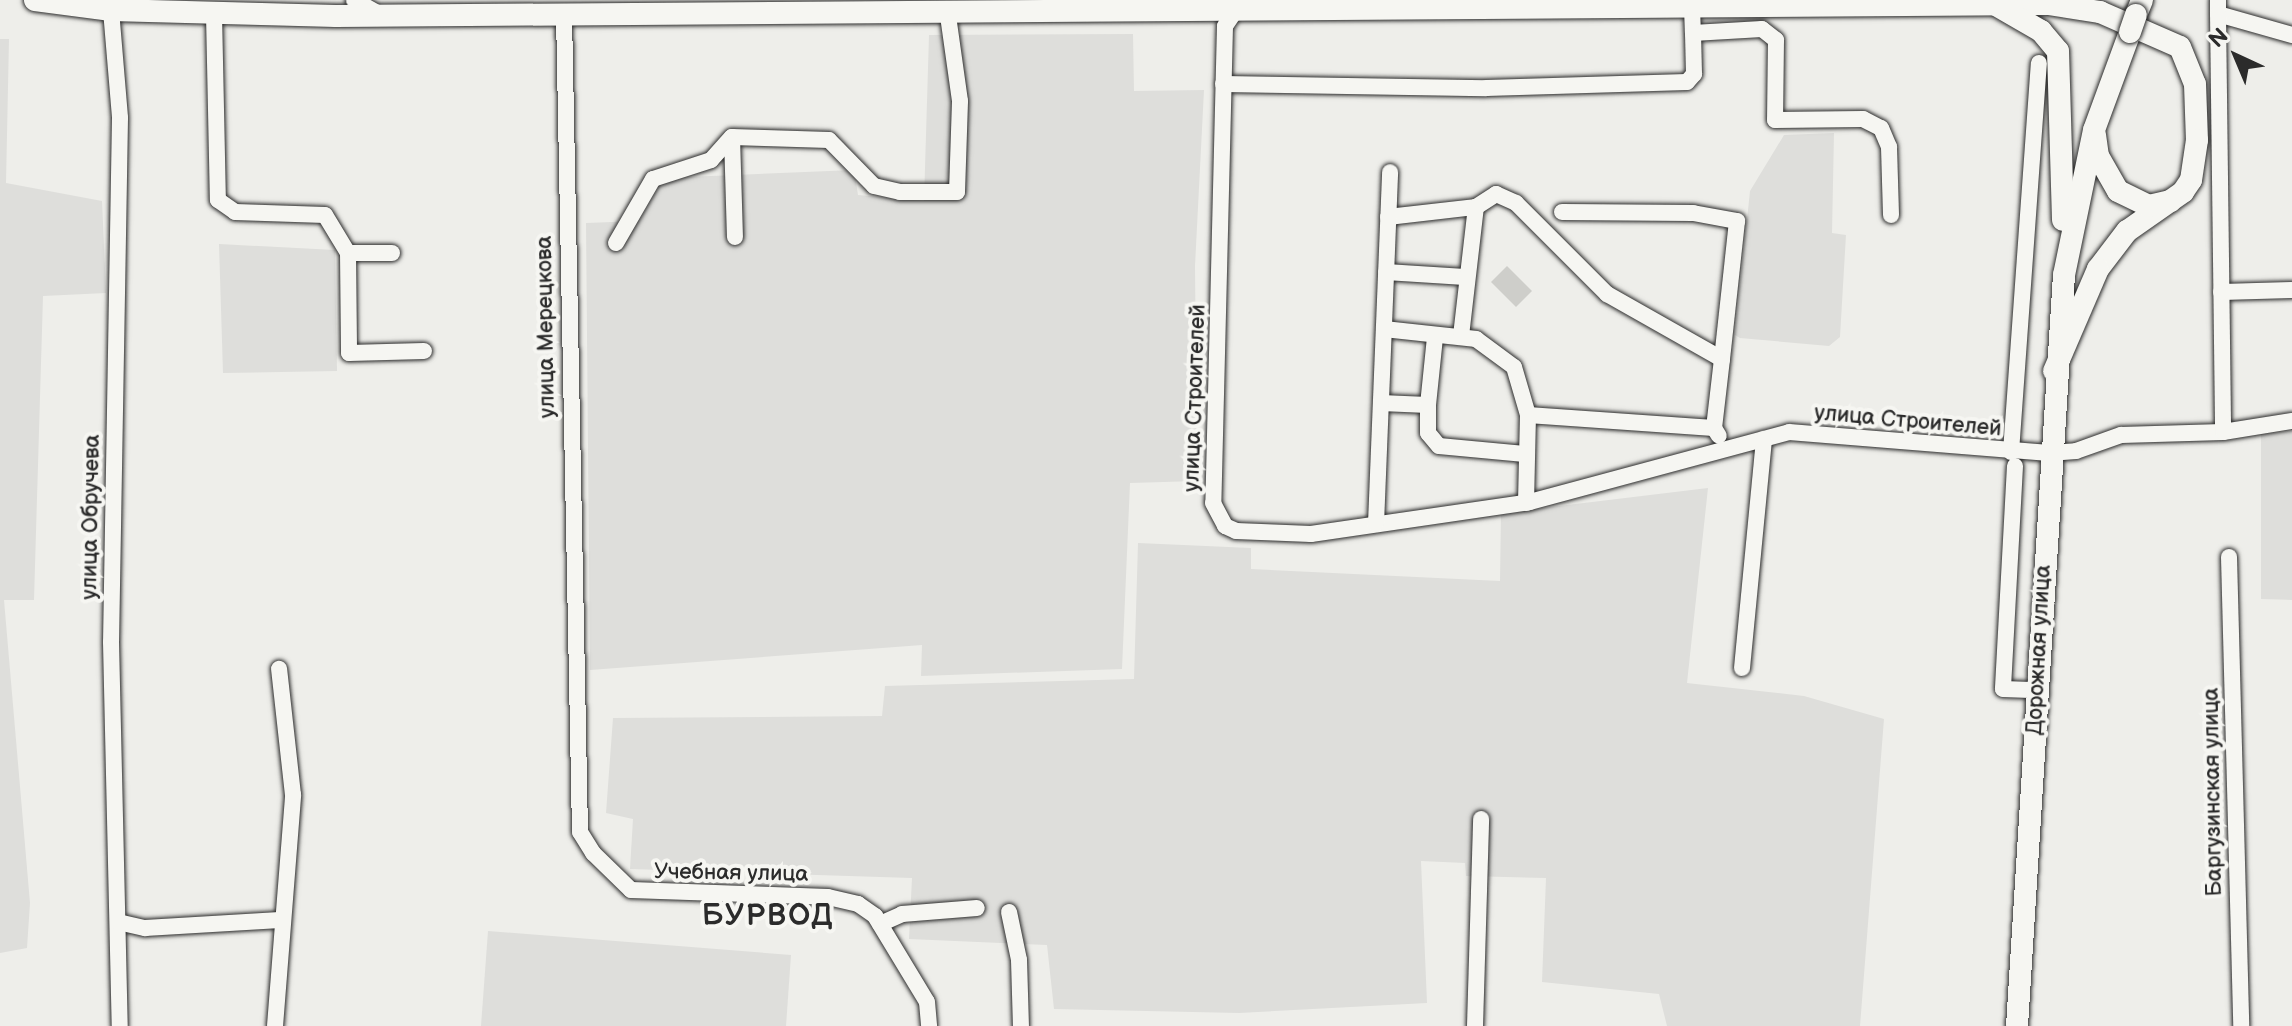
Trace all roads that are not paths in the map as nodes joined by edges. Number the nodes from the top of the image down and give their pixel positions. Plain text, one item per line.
1 (35, 0) edge
2 (354, 0) edge
3 (2001, 2) edge
4 (1002, 4) edge
5 (1240, 5) edge
6 (1692, 7) junction
7 (2218, 7) edge
8 (947, 9) junction
9 (111, 10) junction
10 (221, 10) edge
11 (564, 14) junction
12 (2130, 14) edge
13 (383, 16) junction
14 (1693, 33) junction
15 (2292, 35) edge
16 (2039, 63) dead end
17 (1223, 84) junction
18 (2094, 130) junction
19 (732, 137) junction
20 (1390, 172) dead end
21 (2172, 201) junction
22 (1476, 207) junction
23 (1562, 212) dead end
24 (1891, 215) dead end
25 (1388, 217) junction
26 (2063, 220) junction
27 (735, 237) dead end
28 (616, 243) dead end
29 (348, 253) junction
30 (392, 253) dead end
31 (1386, 272) junction
32 (2064, 275) junction
33 (1465, 277) junction
34 (2292, 290) edge
35 (2221, 292) junction
36 (1384, 329) junction
37 (1461, 336) junction
38 (1435, 337) junction
39 (424, 351) dead end
40 (1722, 359) junction
41 (2054, 371) junction
42 (1381, 403) junction
43 (1428, 405) junction
44 (1528, 415) junction
45 (2292, 421) edge
46 (1714, 428) junction
47 (2223, 432) junction
48 (1764, 439) junction
49 (1728, 450) junction
50 (2049, 453) junction
51 (1525, 454) junction
52 (2013, 459) junction
53 (1526, 503) junction
54 (1376, 524) junction
55 (2229, 557) dead end
56 (572, 639) joint
57 (1742, 668) dead end
58 (279, 669) dead end
59 (2038, 690) junction
60 (1481, 819) dead end
61 (977, 908) dead end
62 (1009, 912) dead end
63 (280, 920) junction
64 (118, 922) junction
65 (880, 924) junction
66 (120, 1026) edge
67 (275, 1026) edge
68 (929, 1026) edge
69 (1021, 1026) edge
70 (1475, 1026) edge
71 (2017, 1026) edge
72 (2241, 1026) edge

1 - 9 main road
2 - 13 street
3 - 6 main road
3 - 21 main road
3 - 26 main road
4 - 5 main road
4 - 8 main road
5 - 6 main road
5 - 17 street, улица Строителей
6 - 14 street
7 - 15 street
7 - 35 street
8 - 11 main road
8 - 19 street
9 - 10 main road
9 - 64 street, улица Обручева
10 - 13 main road
10 - 29 street
11 - 13 main road
11 - 56 street, улица Мерецкова
12 - 18 main road, Дорожная улица
12 - 26 main road, Дорожная улица
14 - 17 street
14 - 24 street
16 - 52 street
17 - 54 street, улица Строителей
18 - 21 main road
18 - 32 main road, Дорожная улица
19 - 27 street
19 - 28 street
20 - 25 street
21 - 41 main road
22 - 25 street
22 - 33 street
22 - 40 street
23 - 40 street
25 - 31 street
26 - 32 main road, Дорожная улица
29 - 30 street
29 - 39 street
31 - 33 street
31 - 36 street
32 - 41 main road, Дорожная улица
33 - 37 street
34 - 35 street
35 - 47 street
36 - 38 street
36 - 42 street
37 - 38 street
37 - 44 street
38 - 43 street
40 - 46 street
41 - 50 main road, Дорожная улица
42 - 43 street
42 - 54 street
43 - 51 street
44 - 46 street
44 - 51 street
45 - 47 street, улица Строителей
46 - 49 street
47 - 50 street, улица Строителей
48 - 49 street, улица Строителей
48 - 52 street, улица Строителей
48 - 57 street
49 - 53 street, улица Строителей
50 - 52 street, улица Строителей
50 - 59 main road, Дорожная улица
51 - 53 street
52 - 59 street
53 - 54 street, улица Строителей
55 - 72 street, Баргузинская улица
56 - 65 street, Учебная улица
58 - 63 street
59 - 71 main road, Дорожная улица
60 - 70 street
61 - 65 street
62 - 69 street
63 - 64 street
63 - 67 street
64 - 66 street, улица Обручева
65 - 68 street, Учебная улица

